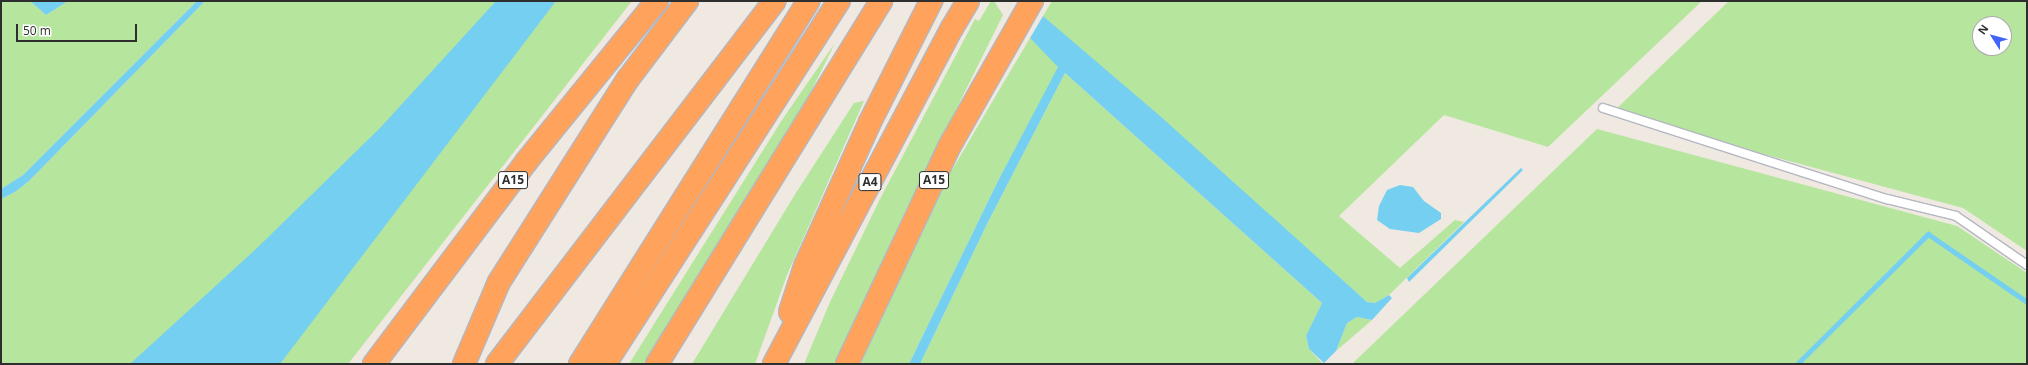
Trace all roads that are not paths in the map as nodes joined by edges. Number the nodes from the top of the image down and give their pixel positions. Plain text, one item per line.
1 (657, 1) edge
2 (687, 1) edge
3 (775, 1) edge
4 (809, 1) edge
5 (839, 1) edge
6 (881, 1) edge
7 (931, 1) edge
8 (968, 1) edge
9 (1032, 1) edge
10 (1603, 108) dead end
11 (2027, 265) edge
12 (374, 364) edge
13 (464, 364) edge
14 (497, 364) edge
15 (580, 364) edge
16 (605, 364) edge
17 (657, 364) edge
18 (773, 364) edge
19 (847, 364) edge

1 - 12 highway, A15
2 - 13 highway
3 - 14 highway
4 - 15 highway
5 - 16 highway
6 - 17 highway
7 - 18 highway, A4
8 - 18 highway, A4
9 - 19 highway, A15
10 - 11 lane

